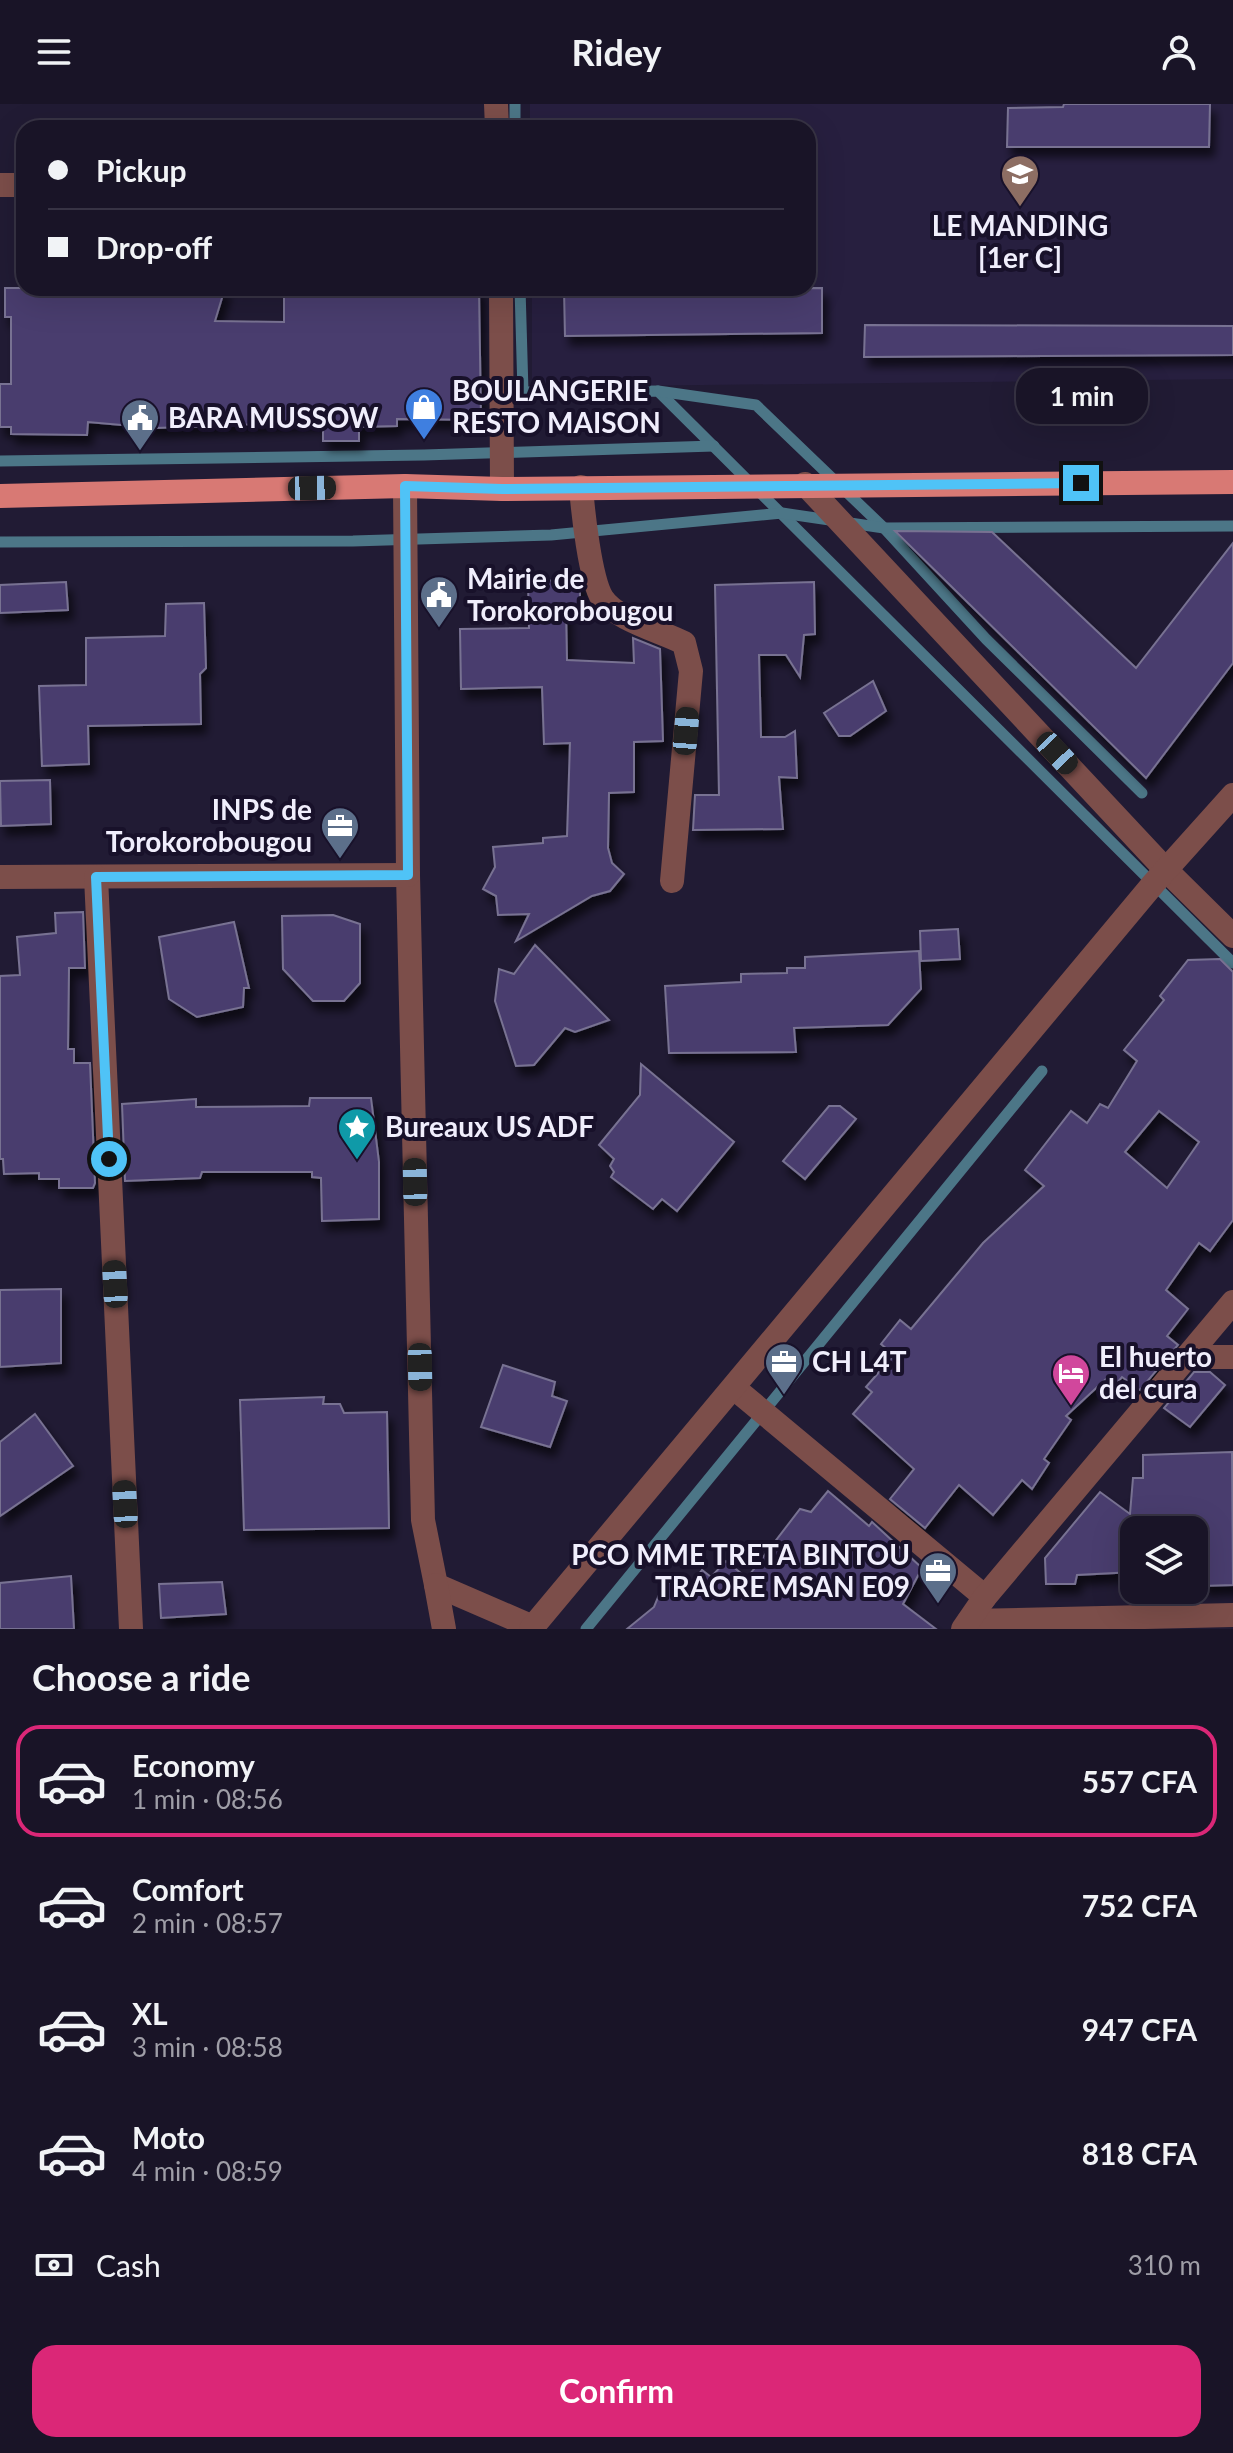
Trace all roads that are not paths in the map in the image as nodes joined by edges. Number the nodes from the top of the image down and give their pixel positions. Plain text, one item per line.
1 (501, 296) edge
2 (1233, 482) edge
3 (805, 484) junction
4 (405, 486) junction
5 (581, 487) junction
6 (502, 489) junction
7 (0, 496) edge
8 (1233, 795) edge
9 (1165, 869) junction
10 (408, 875) junction
11 (0, 877) edge
12 (96, 877) junction
13 (672, 881) dead end
14 (1233, 936) edge
15 (1233, 1302) edge
16 (1186, 1357) junction
17 (1233, 1357) edge
18 (734, 1388) junction
19 (436, 1585) junction
20 (985, 1597) junction
21 (1233, 1615) edge
22 (966, 1625) edge
23 (532, 1628) edge
24 (131, 1629) edge
25 (444, 1629) edge

1 - 6 street
2 - 3 main road
3 - 5 main road
3 - 9 street
4 - 6 main road
4 - 7 main road
4 - 10 street
5 - 6 main road
5 - 13 street
8 - 9 street
9 - 14 street
9 - 18 street
10 - 12 street
10 - 19 street
11 - 12 street
12 - 24 street
15 - 16 street
16 - 17 street
16 - 20 street
18 - 20 street
18 - 23 street
19 - 23 street
19 - 25 street
20 - 22 street
21 - 22 street

